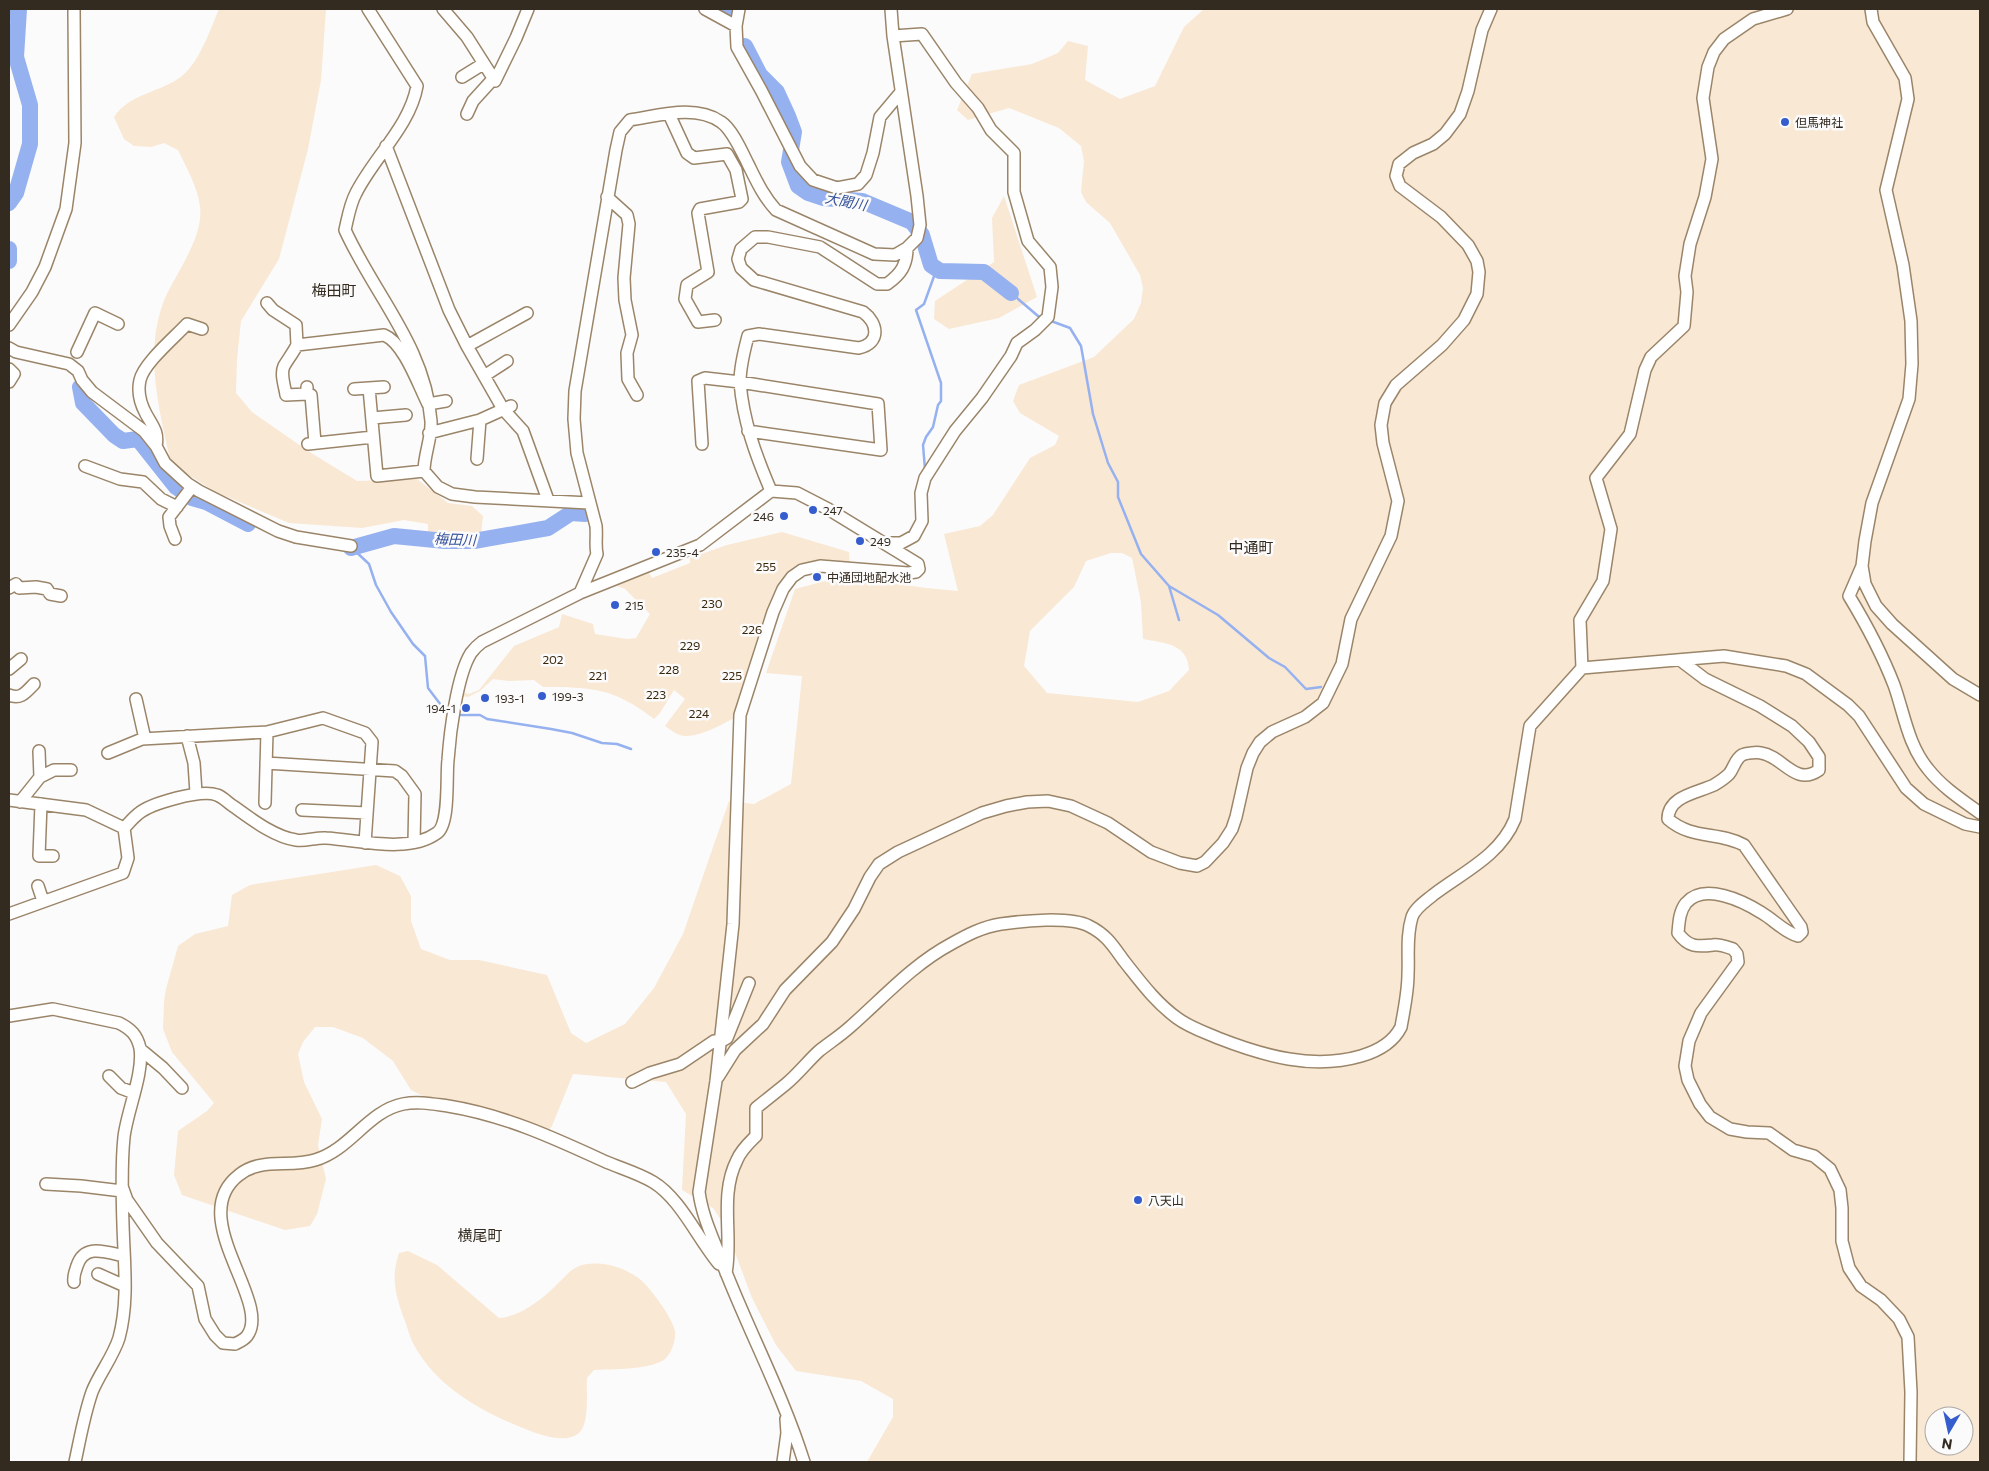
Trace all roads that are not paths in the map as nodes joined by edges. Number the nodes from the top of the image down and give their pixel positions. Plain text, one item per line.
1 (74, 9) edge
2 (368, 9) edge
3 (443, 9) edge
4 (528, 9) edge
5 (705, 9) edge
6 (739, 9) edge
7 (892, 9) edge
8 (1491, 9) edge
9 (1787, 9) edge
10 (1871, 9) edge
11 (736, 26) junction
12 (893, 36) junction
13 (483, 64) junction
14 (462, 77) dead end
15 (494, 79) junction
16 (902, 92) junction
17 (467, 114) dead end
18 (669, 114) junction
19 (386, 146) junction
20 (607, 197) junction
21 (907, 248) junction
22 (267, 303) dead end
23 (527, 313) dead end
24 (715, 320) dead end
25 (118, 324) dead end
26 (9, 325) edge
27 (202, 328) dead end
28 (297, 345) junction
29 (467, 346) junction
30 (9, 348) edge
31 (507, 361) dead end
32 (9, 369) edge
33 (78, 371) junction
34 (484, 376) junction
35 (9, 382) edge
36 (740, 382) junction
37 (384, 387) dead end
38 (369, 388) junction
39 (354, 389) dead end
40 (637, 395) dead end
41 (446, 400) dead end
42 (428, 404) junction
43 (507, 407) junction
44 (372, 418) junction
45 (401, 418) dead end
46 (480, 420) junction
47 (748, 431) junction
48 (430, 433) junction
49 (373, 437) junction
50 (702, 444) dead end
51 (156, 446) junction
52 (477, 459) dead end
53 (85, 466) dead end
54 (424, 471) junction
55 (192, 487) junction
56 (771, 491) junction
57 (548, 500) junction
58 (590, 503) junction
59 (177, 506) junction
60 (175, 539) dead end
61 (883, 543) junction
62 (351, 546) dead end
63 (1862, 566) junction
64 (595, 579) junction
65 (9, 588) edge
66 (576, 588) junction
67 (62, 596) dead end
68 (20, 659) dead end
69 (1680, 660) junction
70 (1582, 668) junction
71 (9, 669) edge
72 (34, 684) dead end
73 (9, 695) edge
74 (1980, 695) edge
75 (136, 699) dead end
76 (267, 732) junction
77 (188, 736) junction
78 (145, 739) junction
79 (38, 752) dead end
80 (108, 753) dead end
81 (266, 763) junction
82 (370, 768) junction
83 (71, 770) dead end
84 (40, 777) junction
85 (196, 793) junction
86 (14, 801) edge
87 (265, 803) dead end
88 (41, 804) junction
89 (302, 810) dead end
90 (367, 812) junction
91 (1980, 813) edge
92 (1980, 827) edge
93 (124, 828) junction
94 (414, 842) junction
95 (365, 843) junction
96 (53, 856) dead end
97 (38, 886) dead end
98 (43, 901) junction
99 (9, 914) edge
100 (749, 983) dead end
101 (9, 1016) edge
102 (720, 1042) junction
103 (140, 1049) junction
104 (108, 1076) dead end
105 (716, 1081) junction
106 (632, 1082) dead end
107 (182, 1088) dead end
108 (134, 1093) junction
109 (46, 1184) dead end
110 (122, 1189) junction
111 (124, 1256) junction
112 (726, 1273) junction
113 (98, 1274) dead end
114 (74, 1282) dead end
115 (125, 1286) junction
116 (784, 1405) junction
117 (75, 1462) edge
118 (783, 1462) edge
119 (804, 1462) edge
120 (1910, 1462) edge

1 - 26 street
2 - 19 street
3 - 13 street
4 - 15 street
5 - 11 street
6 - 11 street
7 - 12 street
8 - 105 street
9 - 70 street
10 - 63 street
11 - 16 street
12 - 16 street
12 - 61 street
13 - 14 street
13 - 15 street
15 - 17 street
16 - 21 street
18 - 20 street
18 - 21 street
18 - 24 street
19 - 29 street
19 - 42 street
20 - 40 street
20 - 58 street
21 - 36 street
22 - 28 street
23 - 29 street
25 - 33 street
27 - 51 street
28 - 42 street
28 - 49 street
29 - 34 street
30 - 33 street
31 - 34 street
32 - 35 street
33 - 51 street
34 - 43 street
36 - 47 street
36 - 47 street
36 - 50 street
37 - 38 street
38 - 39 street
38 - 44 street
41 - 42 street
42 - 48 street
43 - 46 street
43 - 57 street
44 - 45 street
44 - 49 street
46 - 48 street
46 - 52 street
47 - 56 street
48 - 54 street
49 - 54 street
51 - 55 street
53 - 59 street
54 - 57 street
55 - 59 street
55 - 62 street
56 - 61 street
56 - 64 street
57 - 58 street
58 - 64 street
59 - 60 street
61 - 102 street
63 - 74 street
63 - 91 street
64 - 66 street
64 - 66 street
65 - 67 street
66 - 94 street
68 - 71 street
69 - 70 street
69 - 92 street
69 - 120 street
70 - 112 street
72 - 73 street
75 - 78 street
76 - 77 street
76 - 81 street
76 - 82 street
77 - 78 street
77 - 85 street
78 - 80 street
79 - 84 street
81 - 82 street
81 - 87 street
82 - 90 street
82 - 94 street
83 - 84 street
84 - 86 street
85 - 93 street
85 - 95 street
86 - 88 street
88 - 93 street
88 - 96 street
89 - 90 street
90 - 95 street
93 - 98 street
94 - 95 street
97 - 98 street
98 - 99 street
100 - 102 street
101 - 103 street
102 - 105 street
102 - 106 street
103 - 107 street
103 - 108 street
104 - 108 street
105 - 112 street
108 - 110 street
109 - 110 street
110 - 111 street
110 - 112 street
111 - 114 street
111 - 115 street
112 - 116 street
113 - 115 street
115 - 117 street
116 - 118 street
116 - 119 street

